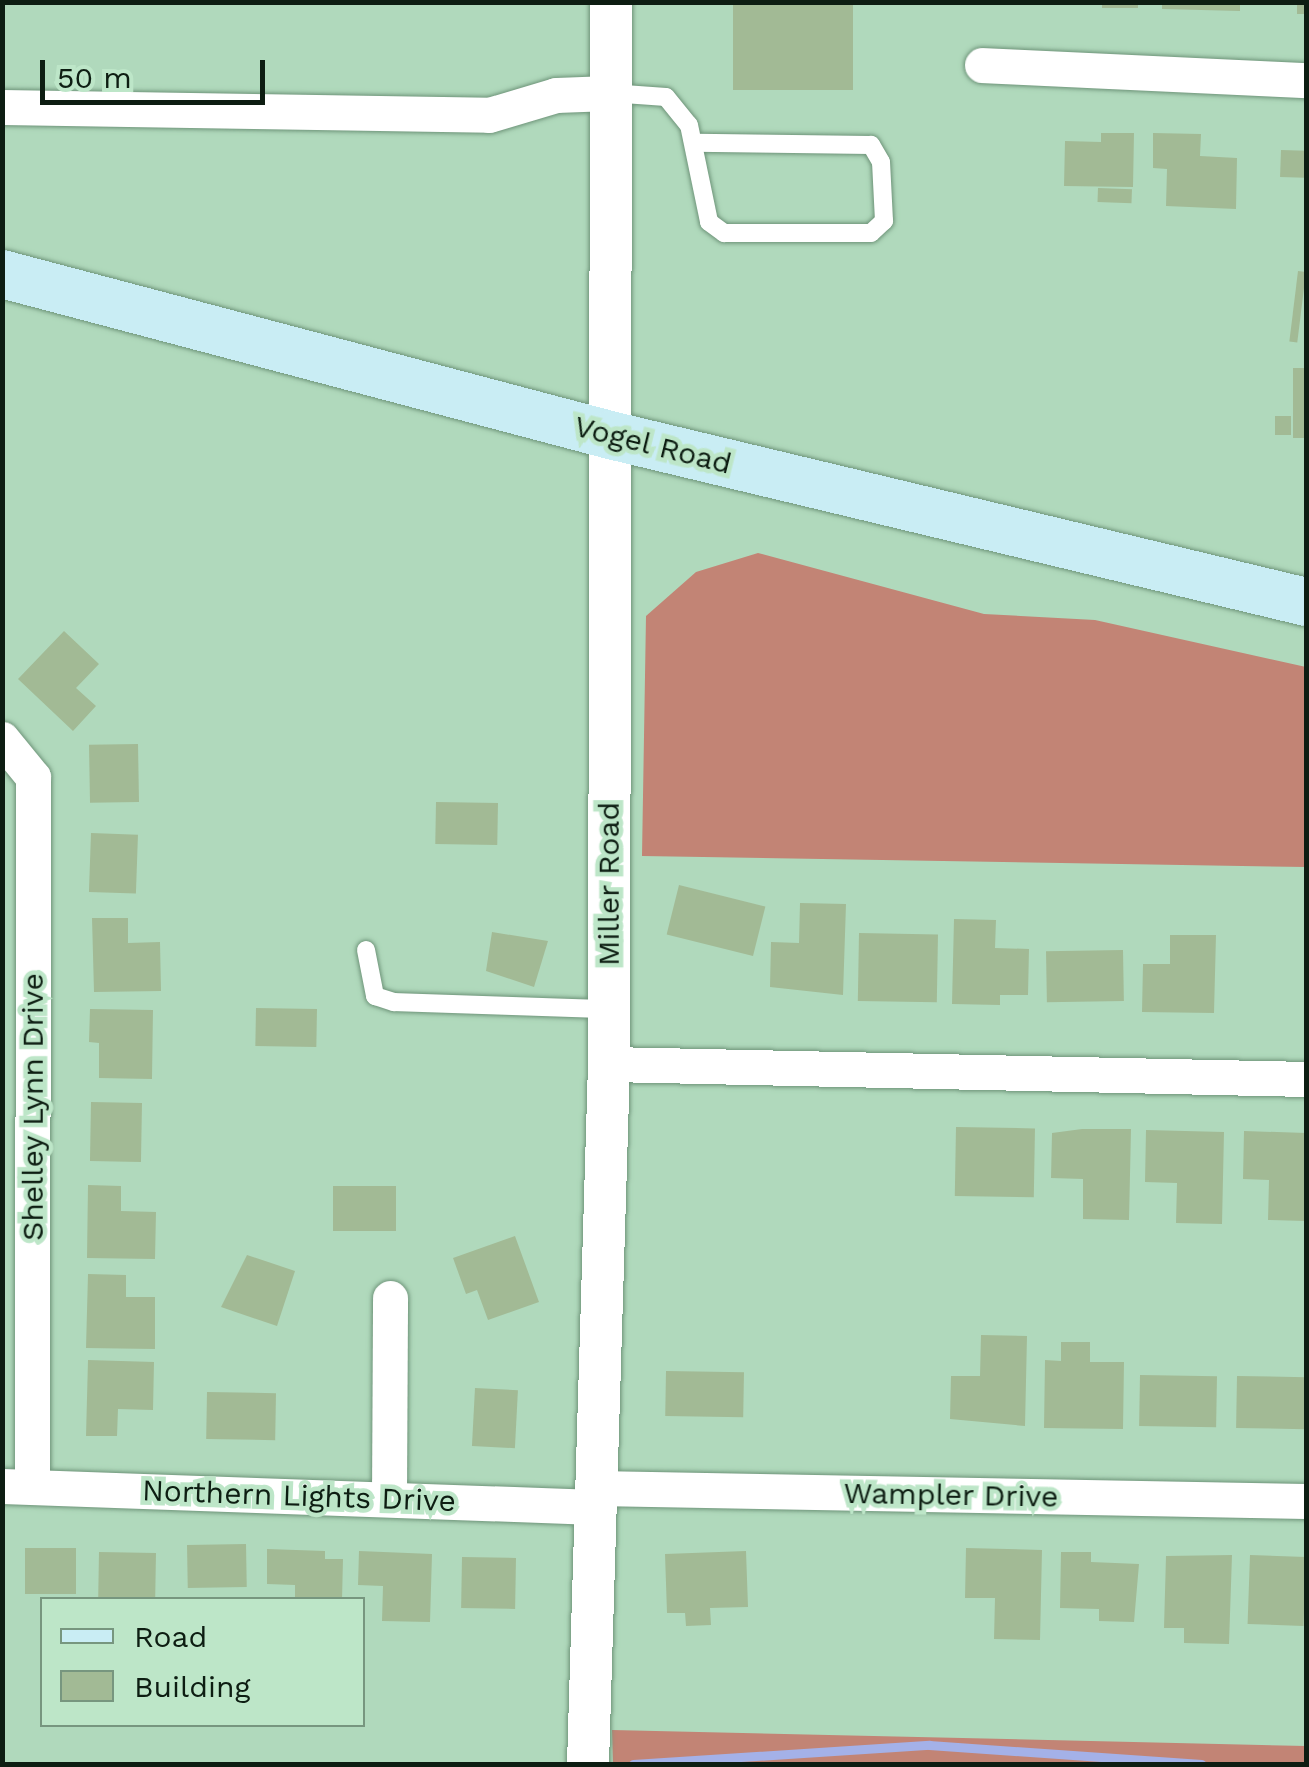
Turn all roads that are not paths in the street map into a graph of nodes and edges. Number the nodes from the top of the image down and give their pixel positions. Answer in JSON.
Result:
{"nodes":[{"id":1,"x":611,"y":2,"type":"edge"},
{"id":2,"x":982,"y":65,"type":"dead end"},
{"id":3,"x":1306,"y":80,"type":"edge"},
{"id":4,"x":609,"y":93,"type":"junction"},
{"id":5,"x":2,"y":106,"type":"edge"},
{"id":6,"x":695,"y":143,"type":"junction"},
{"id":7,"x":2,"y":274,"type":"edge"},
{"id":8,"x":610,"y":435,"type":"junction"},
{"id":9,"x":1306,"y":602,"type":"edge"},
{"id":10,"x":2,"y":739,"type":"edge"},
{"id":11,"x":366,"y":950,"type":"dead end"},
{"id":12,"x":609,"y":1008,"type":"junction"},
{"id":13,"x":609,"y":1064,"type":"junction"},
{"id":14,"x":18,"y":1074,"type":"edge"},
{"id":15,"x":1306,"y":1080,"type":"edge"},
{"id":16,"x":390,"y":1298,"type":"dead end"},
{"id":17,"x":17,"y":1486,"type":"edge"},
{"id":18,"x":389,"y":1498,"type":"junction"},
{"id":19,"x":596,"y":1498,"type":"junction"},
{"id":20,"x":1306,"y":1501,"type":"edge"},
{"id":21,"x":588,"y":1764,"type":"edge"}],
"edges":[{"from":1,"to":4,"type":"street","name":"Miller Road"},
{"from":2,"to":3,"type":"street"},
{"from":4,"to":5,"type":"street"},
{"from":4,"to":6,"type":"lane"},
{"from":4,"to":8,"type":"street","name":"Miller Road"},
{"from":6,"to":6,"type":"lane"},
{"from":7,"to":8,"type":"main road","name":"Vogel Road"},
{"from":8,"to":9,"type":"main road","name":"Vogel Road"},
{"from":8,"to":12,"type":"street","name":"Miller Road"},
{"from":10,"to":14,"type":"street","name":"Shelley Lynn Drive"},
{"from":11,"to":12,"type":"lane"},
{"from":12,"to":13,"type":"street","name":"Miller Road"},
{"from":13,"to":15,"type":"street"},
{"from":13,"to":19,"type":"street","name":"Miller Road"},
{"from":14,"to":17,"type":"street","name":"Shelley Lynn Drive"},
{"from":16,"to":18,"type":"street"},
{"from":17,"to":18,"type":"street","name":"Northern Lights Drive"},
{"from":18,"to":19,"type":"street","name":"Northern Lights Drive"},
{"from":19,"to":20,"type":"street","name":"Wampler Drive"},
{"from":19,"to":21,"type":"street","name":"Miller Road"}]}
